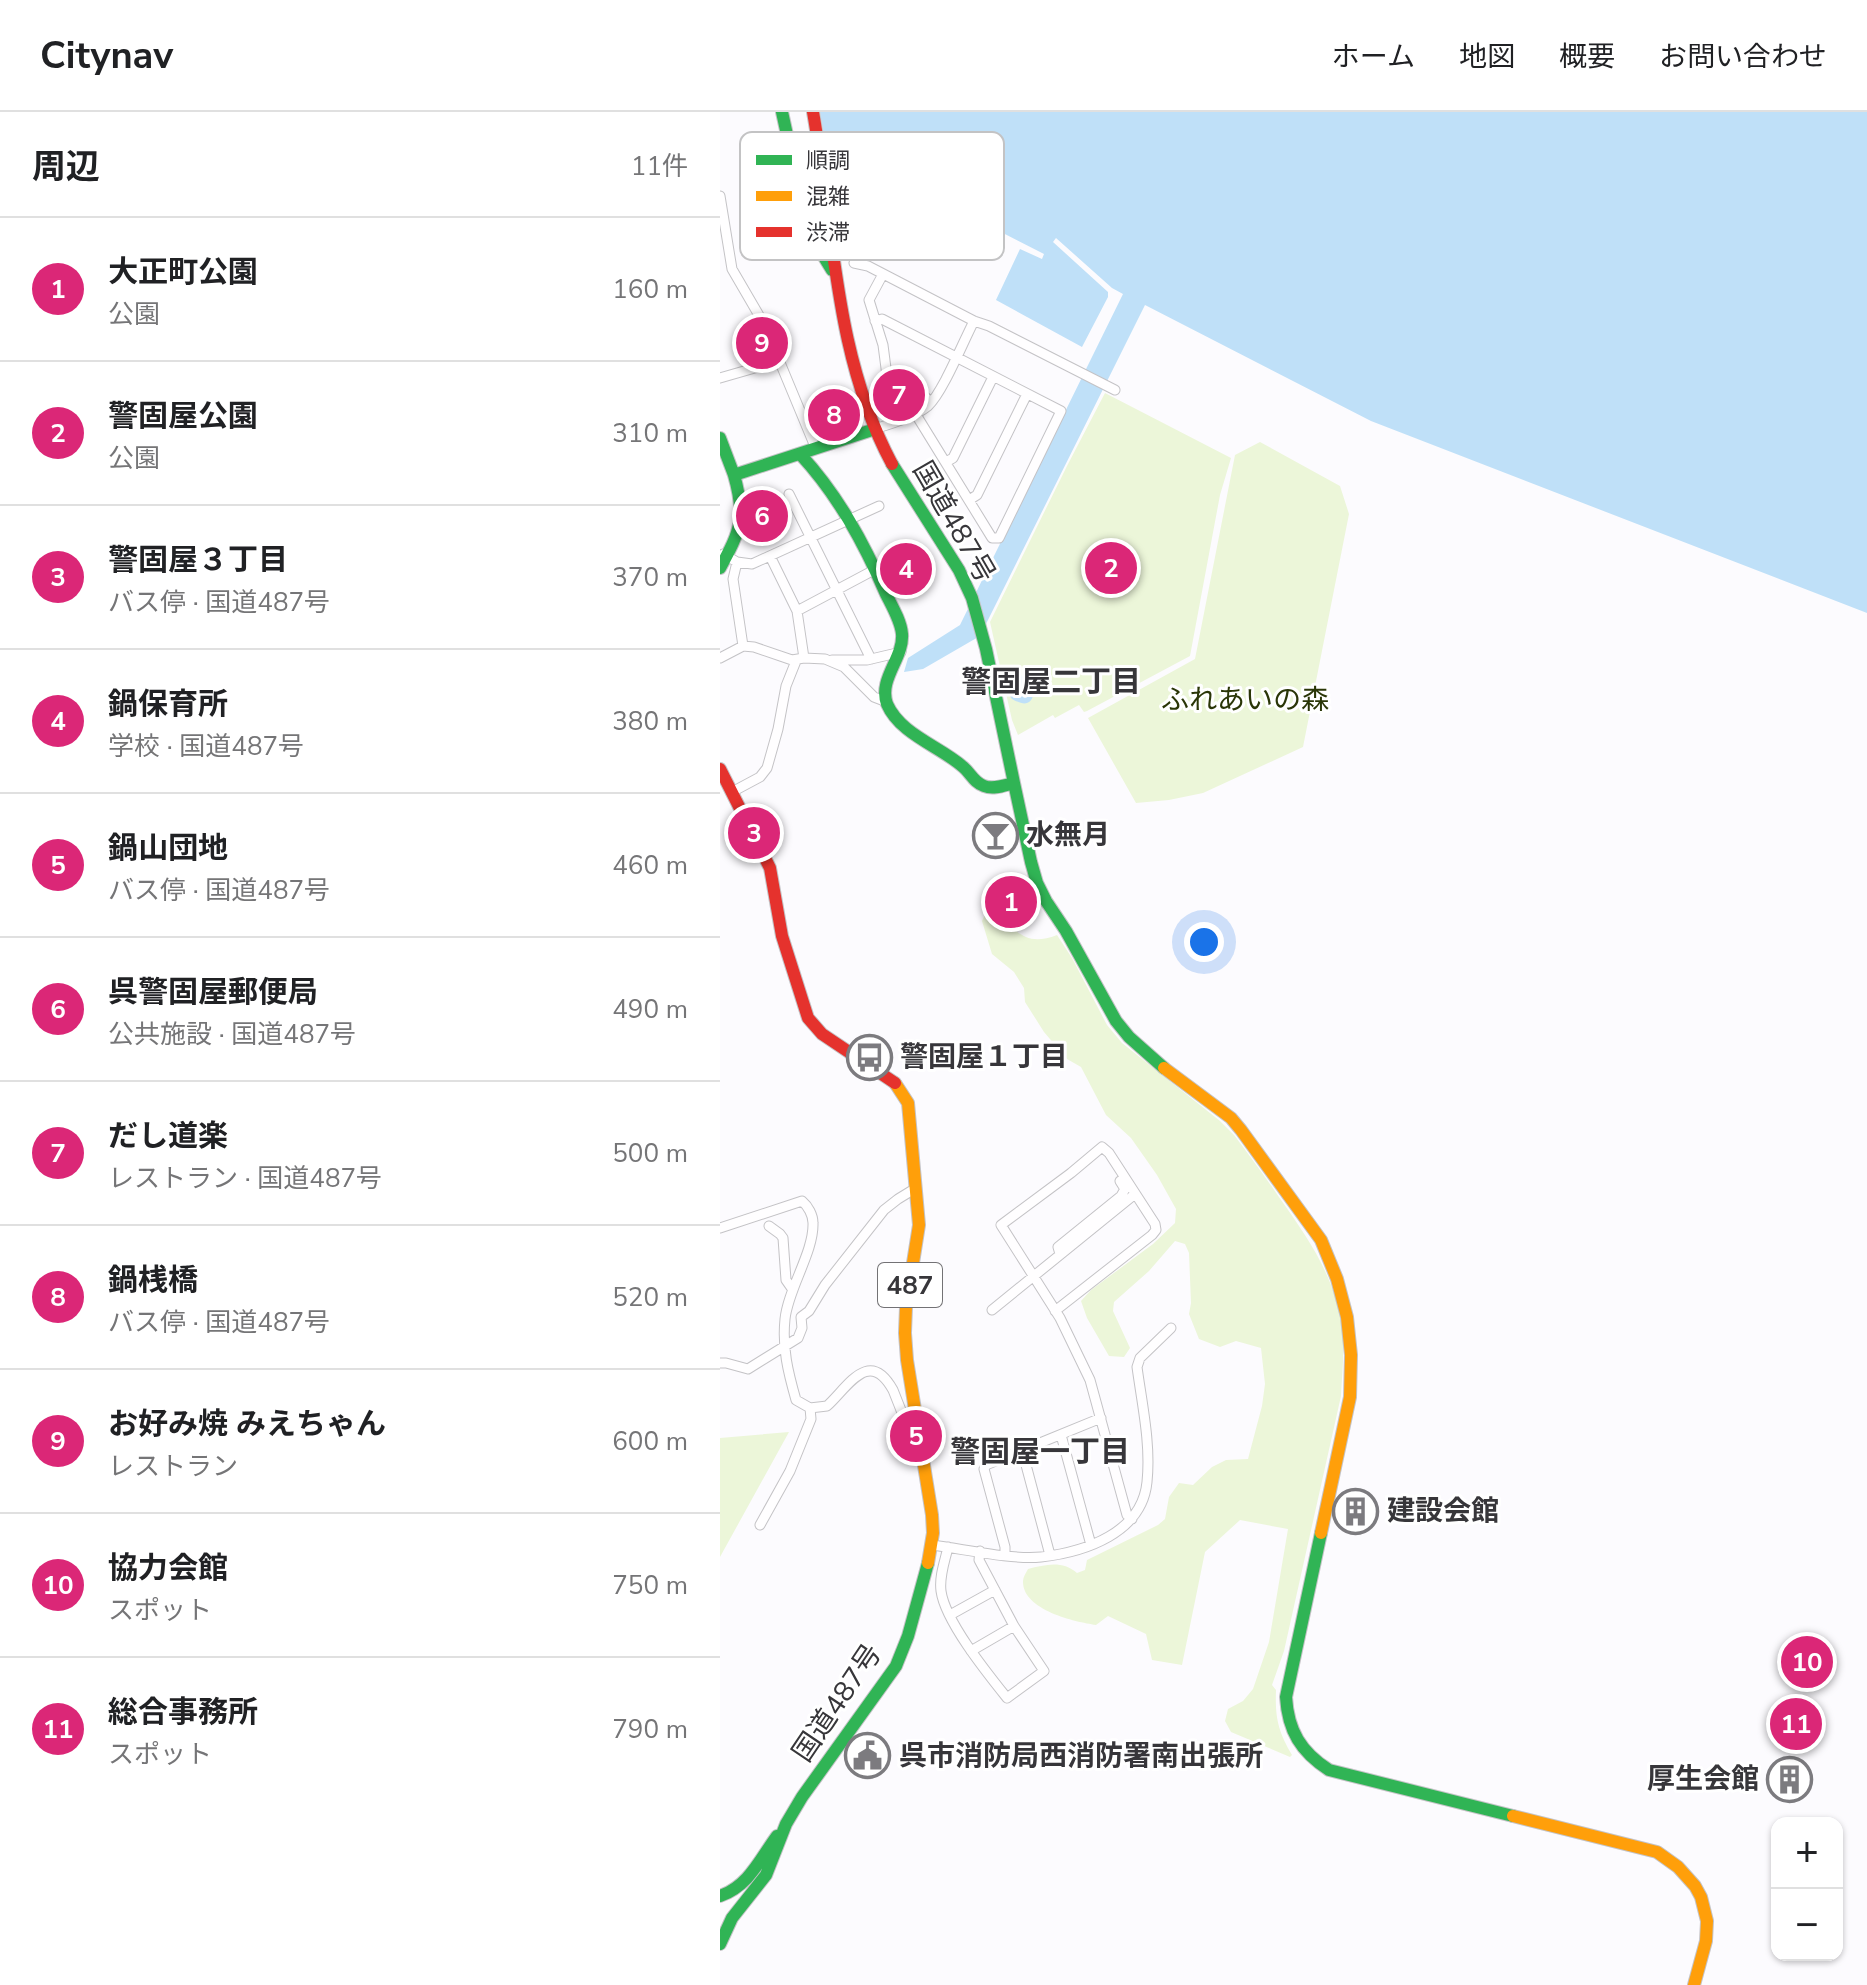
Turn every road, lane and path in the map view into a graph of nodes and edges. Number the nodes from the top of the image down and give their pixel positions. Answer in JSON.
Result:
{"nodes":[{"id":1,"x":782,"y":112,"type":"edge"},
{"id":2,"x":803,"y":112,"type":"edge"},
{"id":3,"x":813,"y":112,"type":"edge"},
{"id":4,"x":786,"y":132,"type":"edge"},
{"id":5,"x":807,"y":132,"type":"edge"},
{"id":6,"x":817,"y":132,"type":"edge"},
{"id":7,"x":720,"y":196,"type":"edge"},
{"id":8,"x":723,"y":228,"type":"edge"},
{"id":9,"x":826,"y":260,"type":"edge"},
{"id":10,"x":832,"y":260,"type":"edge"},
{"id":11,"x":834,"y":260,"type":"edge"},
{"id":12,"x":854,"y":263,"type":"dead end"},
{"id":13,"x":883,"y":274,"type":"junction"},
{"id":14,"x":835,"y":275,"type":"junction"},
{"id":15,"x":875,"y":321,"type":"junction"},
{"id":16,"x":974,"y":321,"type":"junction"},
{"id":17,"x":956,"y":358,"type":"junction"},
{"id":18,"x":779,"y":361,"type":"junction"},
{"id":19,"x":993,"y":377,"type":"junction"},
{"id":20,"x":720,"y":378,"type":"edge"},
{"id":21,"x":1111,"y":388,"type":"dead end"},
{"id":22,"x":1027,"y":394,"type":"junction"},
{"id":23,"x":931,"y":402,"type":"junction"},
{"id":24,"x":915,"y":413,"type":"junction"},
{"id":25,"x":875,"y":429,"type":"junction"},
{"id":26,"x":720,"y":438,"type":"edge"},
{"id":27,"x":816,"y":449,"type":"junction"},
{"id":28,"x":800,"y":454,"type":"junction"},
{"id":29,"x":946,"y":462,"type":"junction"},
{"id":30,"x":734,"y":475,"type":"junction"},
{"id":31,"x":789,"y":494,"type":"dead end"},
{"id":32,"x":969,"y":500,"type":"junction"},
{"id":33,"x":879,"y":506,"type":"dead end"},
{"id":34,"x":849,"y":519,"type":"junction"},
{"id":35,"x":810,"y":538,"type":"junction"},
{"id":36,"x":770,"y":556,"type":"junction"},
{"id":37,"x":726,"y":560,"type":"edge"},
{"id":38,"x":874,"y":570,"type":"junction"},
{"id":39,"x":836,"y":590,"type":"junction"},
{"id":40,"x":797,"y":611,"type":"junction"},
{"id":41,"x":743,"y":646,"type":"junction"},
{"id":42,"x":901,"y":652,"type":"junction"},
{"id":43,"x":720,"y":658,"type":"edge"},
{"id":44,"x":800,"y":659,"type":"junction"},
{"id":45,"x":825,"y":659,"type":"junction"},
{"id":46,"x":871,"y":659,"type":"junction"},
{"id":47,"x":887,"y":702,"type":"junction"},
{"id":48,"x":720,"y":769,"type":"edge"},
{"id":49,"x":1014,"y":783,"type":"junction"},
{"id":50,"x":727,"y":792,"type":"edge"},
{"id":51,"x":1109,"y":1153,"type":"junction"},
{"id":52,"x":916,"y":1188,"type":"junction"},
{"id":53,"x":1135,"y":1194,"type":"junction"},
{"id":54,"x":769,"y":1226,"type":"dead end"},
{"id":55,"x":720,"y":1228,"type":"edge"},
{"id":56,"x":1060,"y":1254,"type":"junction"},
{"id":57,"x":1033,"y":1275,"type":"junction"},
{"id":58,"x":793,"y":1290,"type":"junction"},
{"id":59,"x":992,"y":1310,"type":"dead end"},
{"id":60,"x":1055,"y":1311,"type":"junction"},
{"id":61,"x":1171,"y":1328,"type":"dead end"},
{"id":62,"x":784,"y":1346,"type":"junction"},
{"id":63,"x":720,"y":1363,"type":"edge"},
{"id":64,"x":810,"y":1408,"type":"junction"},
{"id":65,"x":1101,"y":1418,"type":"junction"},
{"id":66,"x":1061,"y":1435,"type":"junction"},
{"id":67,"x":1022,"y":1450,"type":"junction"},
{"id":68,"x":922,"y":1462,"type":"junction"},
{"id":69,"x":1132,"y":1519,"type":"junction"},
{"id":70,"x":760,"y":1525,"type":"dead end"},
{"id":71,"x":932,"y":1545,"type":"junction"},
{"id":72,"x":1091,"y":1545,"type":"junction"},
{"id":73,"x":948,"y":1547,"type":"junction"},
{"id":74,"x":980,"y":1551,"type":"junction"},
{"id":75,"x":1005,"y":1555,"type":"junction"},
{"id":76,"x":1050,"y":1555,"type":"junction"},
{"id":77,"x":995,"y":1590,"type":"junction"},
{"id":78,"x":950,"y":1615,"type":"junction"},
{"id":79,"x":1014,"y":1626,"type":"junction"},
{"id":80,"x":971,"y":1651,"type":"junction"},
{"id":81,"x":786,"y":1824,"type":"junction"},
{"id":82,"x":720,"y":1896,"type":"edge"},
{"id":83,"x":720,"y":1944,"type":"edge"},
{"id":84,"x":1694,"y":1985,"type":"edge"}],
"edges":[{"from":1,"to":4,"type":"main road","name":"国道487号"},
{"from":2,"to":5,"type":"main road"},
{"from":3,"to":6,"type":"main road","name":"国道487号"},
{"from":7,"to":8,"type":"street"},
{"from":8,"to":18,"type":"street"},
{"from":9,"to":14,"type":"main road","name":"国道487号"},
{"from":10,"to":14,"type":"main road"},
{"from":11,"to":14,"type":"main road","name":"国道487号"},
{"from":12,"to":13,"type":"street"},
{"from":13,"to":15,"type":"street"},
{"from":13,"to":16,"type":"street"},
{"from":14,"to":25,"type":"main road","name":"国道487号"},
{"from":15,"to":17,"type":"street"},
{"from":15,"to":23,"type":"street"},
{"from":16,"to":17,"type":"street"},
{"from":16,"to":21,"type":"street"},
{"from":17,"to":19,"type":"street"},
{"from":17,"to":23,"type":"street"},
{"from":18,"to":20,"type":"street"},
{"from":18,"to":27,"type":"street"},
{"from":19,"to":22,"type":"street"},
{"from":19,"to":29,"type":"street"},
{"from":22,"to":32,"type":"street"},
{"from":22,"to":32,"type":"street"},
{"from":23,"to":24,"type":"street"},
{"from":24,"to":25,"type":"street"},
{"from":24,"to":29,"type":"street"},
{"from":25,"to":27,"type":"main road"},
{"from":25,"to":49,"type":"main road","name":"国道487号"},
{"from":26,"to":30,"type":"main road"},
{"from":27,"to":28,"type":"main road"},
{"from":28,"to":30,"type":"main road"},
{"from":28,"to":34,"type":"main road"},
{"from":29,"to":32,"type":"street"},
{"from":30,"to":37,"type":"main road"},
{"from":31,"to":35,"type":"street"},
{"from":33,"to":34,"type":"street"},
{"from":34,"to":35,"type":"street"},
{"from":34,"to":38,"type":"main road"},
{"from":35,"to":36,"type":"street"},
{"from":35,"to":39,"type":"street"},
{"from":36,"to":37,"type":"street"},
{"from":36,"to":40,"type":"street"},
{"from":37,"to":41,"type":"street"},
{"from":38,"to":39,"type":"street"},
{"from":38,"to":42,"type":"main road"},
{"from":39,"to":40,"type":"street"},
{"from":39,"to":46,"type":"street"},
{"from":40,"to":44,"type":"street"},
{"from":41,"to":43,"type":"street"},
{"from":41,"to":44,"type":"street"},
{"from":42,"to":46,"type":"street"},
{"from":42,"to":47,"type":"main road"},
{"from":44,"to":45,"type":"street"},
{"from":44,"to":50,"type":"street"},
{"from":45,"to":46,"type":"street"},
{"from":45,"to":47,"type":"street"},
{"from":47,"to":49,"type":"main road"},
{"from":48,"to":50,"type":"main road","name":"国道487号","number":"487"},
{"from":49,"to":84,"type":"main road","name":"国道487号"},
{"from":50,"to":52,"type":"main road","name":"国道487号","number":"487"},
{"from":51,"to":53,"type":"street"},
{"from":51,"to":56,"type":"street"},
{"from":51,"to":57,"type":"street"},
{"from":52,"to":62,"type":"street"},
{"from":52,"to":68,"type":"main road","name":"国道487号","number":"487"},
{"from":53,"to":56,"type":"street"},
{"from":53,"to":60,"type":"street"},
{"from":54,"to":58,"type":"street"},
{"from":55,"to":58,"type":"street"},
{"from":56,"to":57,"type":"street"},
{"from":57,"to":59,"type":"street"},
{"from":57,"to":60,"type":"street"},
{"from":58,"to":62,"type":"street"},
{"from":60,"to":65,"type":"street"},
{"from":61,"to":69,"type":"street"},
{"from":62,"to":63,"type":"street"},
{"from":62,"to":64,"type":"street"},
{"from":64,"to":68,"type":"street"},
{"from":64,"to":70,"type":"street"},
{"from":65,"to":66,"type":"street"},
{"from":65,"to":69,"type":"street"},
{"from":66,"to":67,"type":"street"},
{"from":66,"to":72,"type":"street"},
{"from":67,"to":75,"type":"street"},
{"from":67,"to":76,"type":"street"},
{"from":68,"to":71,"type":"main road","name":"国道487号","number":"487"},
{"from":69,"to":72,"type":"street"},
{"from":71,"to":73,"type":"street"},
{"from":71,"to":81,"type":"main road","name":"国道487号","number":"487"},
{"from":72,"to":76,"type":"street"},
{"from":73,"to":74,"type":"street"},
{"from":73,"to":78,"type":"street"},
{"from":74,"to":75,"type":"street"},
{"from":74,"to":77,"type":"street"},
{"from":75,"to":76,"type":"street"},
{"from":77,"to":78,"type":"street"},
{"from":77,"to":79,"type":"street"},
{"from":78,"to":80,"type":"street"},
{"from":79,"to":80,"type":"street"},
{"from":79,"to":80,"type":"street"},
{"from":81,"to":82,"type":"main road"},
{"from":81,"to":83,"type":"main road","name":"国道487号","number":"487"}]}
